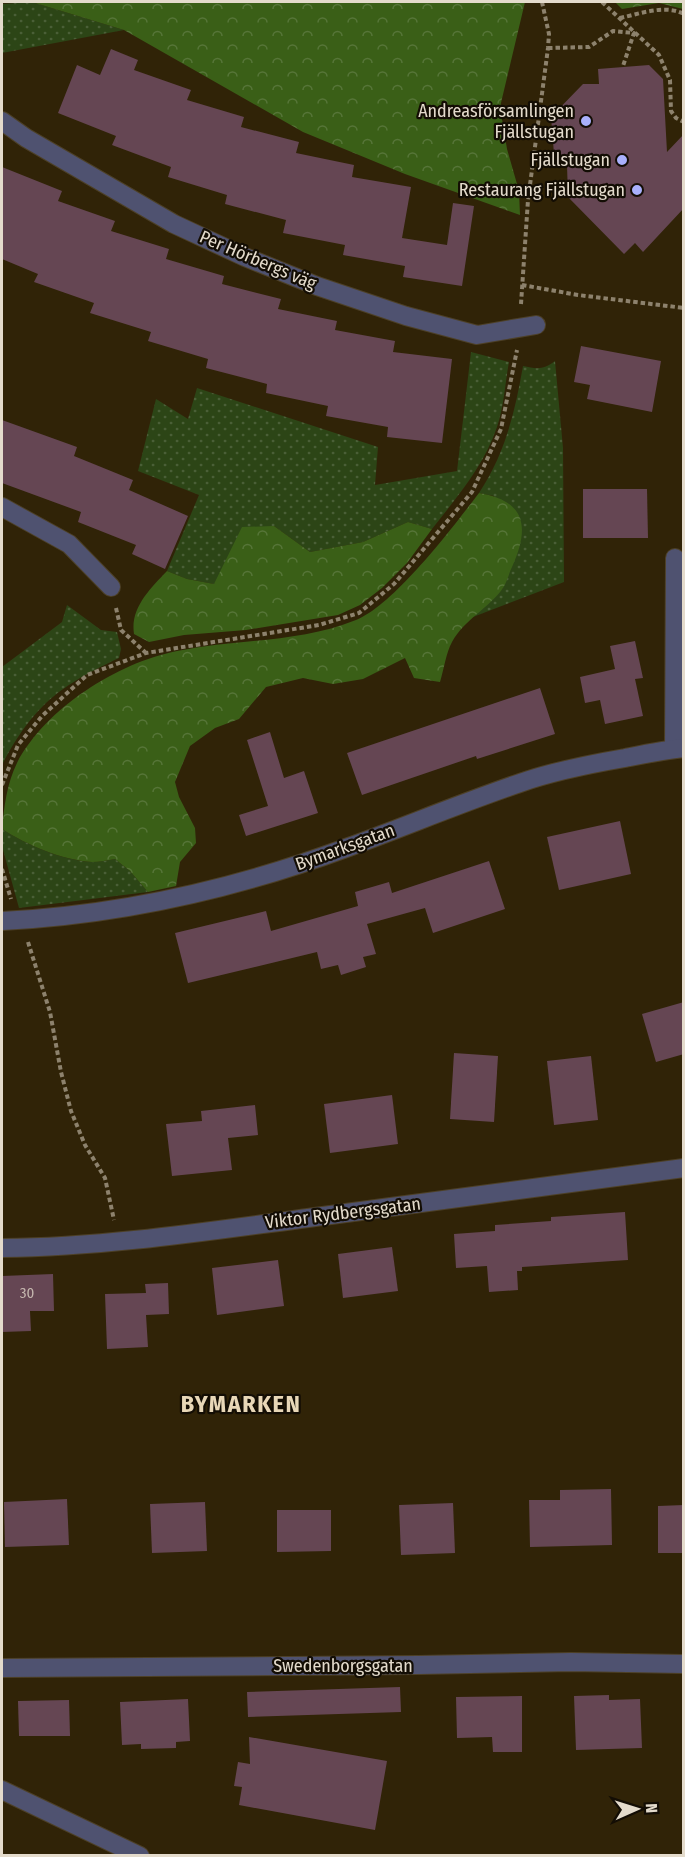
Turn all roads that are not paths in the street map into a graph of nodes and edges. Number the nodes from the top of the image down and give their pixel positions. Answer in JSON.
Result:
{"nodes":[{"id":1,"x":2,"y":121,"type":"edge"},
{"id":2,"x":528,"y":326,"type":"road end"},
{"id":3,"x":2,"y":507,"type":"edge"},
{"id":4,"x":675,"y":558,"type":"dead end"},
{"id":5,"x":111,"y":587,"type":"road end"},
{"id":6,"x":679,"y":749,"type":"edge"},
{"id":7,"x":11,"y":921,"type":"edge"},
{"id":8,"x":684,"y":1168,"type":"edge"},
{"id":9,"x":2,"y":1248,"type":"edge"},
{"id":10,"x":684,"y":1664,"type":"edge"},
{"id":11,"x":2,"y":1668,"type":"edge"},
{"id":12,"x":2,"y":1790,"type":"edge"},
{"id":13,"x":140,"y":1856,"type":"edge"}],
"edges":[{"from":1,"to":2,"type":"street","name":"Per Hörbergs väg"},
{"from":3,"to":5,"type":"street"},
{"from":4,"to":6,"type":"street"},
{"from":6,"to":7,"type":"street","name":"Bymarksgatan"},
{"from":8,"to":9,"type":"street","name":"Viktor Rydbergsgatan"},
{"from":10,"to":11,"type":"street","name":"Swedenborgsgatan"},
{"from":12,"to":13,"type":"street"}]}
